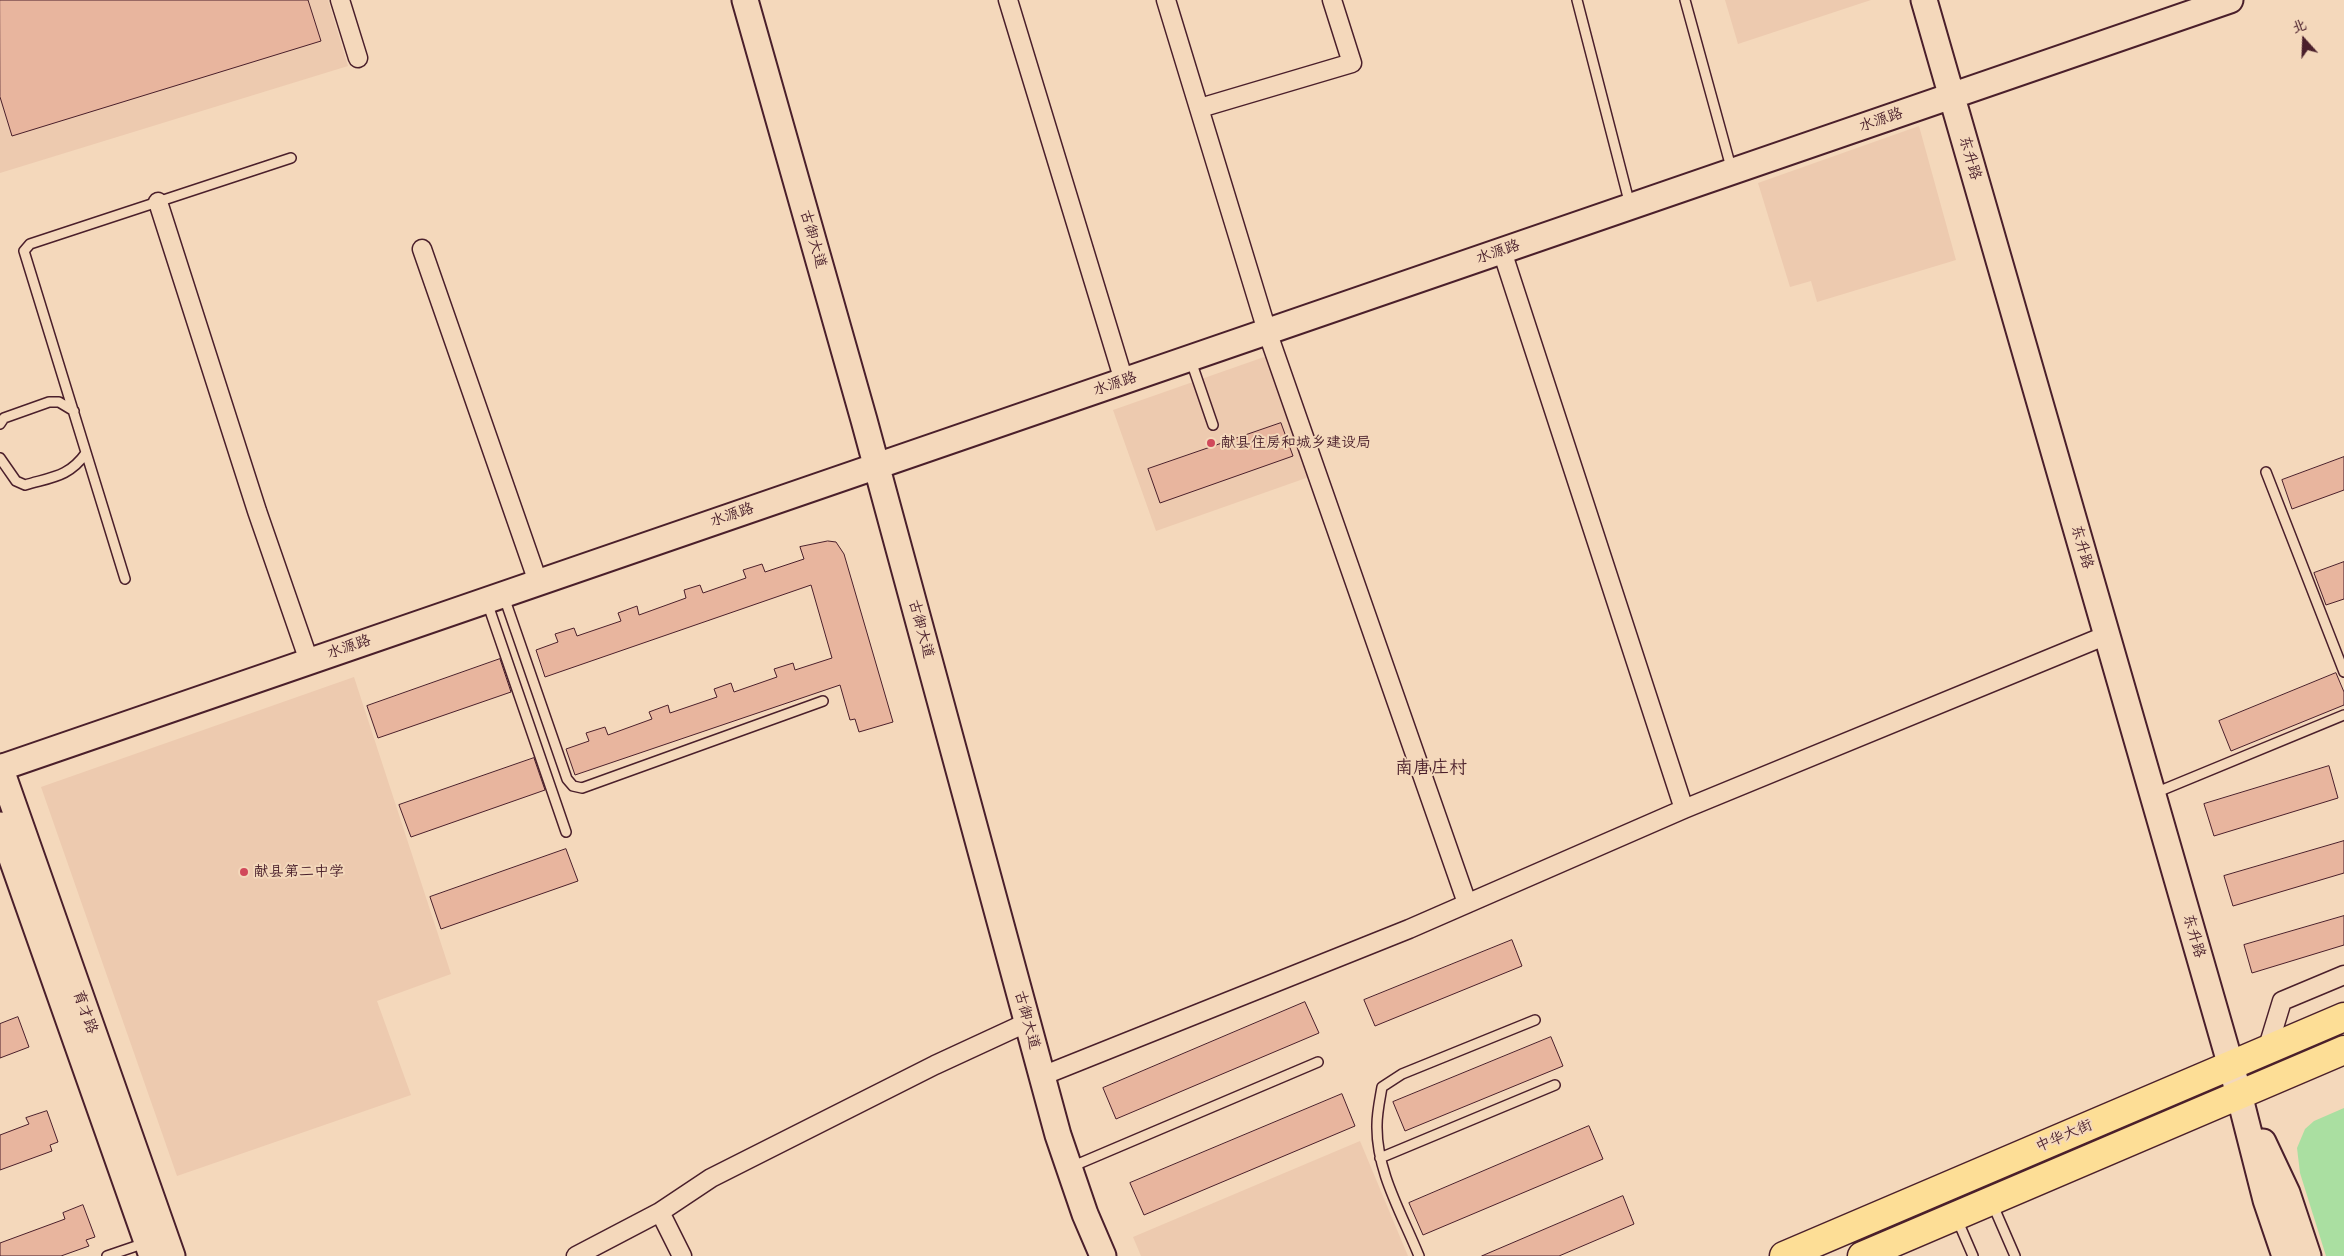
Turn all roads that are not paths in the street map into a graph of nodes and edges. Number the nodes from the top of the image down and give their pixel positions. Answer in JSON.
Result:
{"nodes":[{"id":1,"x":340,"y":0,"type":"edge"},
{"id":2,"x":745,"y":0,"type":"edge"},
{"id":3,"x":1008,"y":0,"type":"edge"},
{"id":4,"x":1166,"y":0,"type":"edge"},
{"id":5,"x":1332,"y":0,"type":"edge"},
{"id":6,"x":1577,"y":0,"type":"edge"},
{"id":7,"x":1685,"y":0,"type":"edge"},
{"id":8,"x":1924,"y":0,"type":"edge"},
{"id":9,"x":2230,"y":0,"type":"edge"},
{"id":10,"x":358,"y":58,"type":"dead end"},
{"id":11,"x":1952,"y":96,"type":"junction"},
{"id":12,"x":1200,"y":108,"type":"junction"},
{"id":13,"x":291,"y":158,"type":"dead end"},
{"id":14,"x":1733,"y":171,"type":"junction"},
{"id":15,"x":158,"y":202,"type":"junction"},
{"id":16,"x":1630,"y":206,"type":"junction"},
{"id":17,"x":422,"y":249,"type":"dead end"},
{"id":18,"x":1502,"y":251,"type":"junction"},
{"id":19,"x":1267,"y":331,"type":"junction"},
{"id":20,"x":1190,"y":358,"type":"junction"},
{"id":21,"x":1124,"y":381,"type":"junction"},
{"id":22,"x":74,"y":411,"type":"junction"},
{"id":23,"x":0,"y":424,"type":"edge"},
{"id":24,"x":1213,"y":425,"type":"dead end"},
{"id":25,"x":86,"y":453,"type":"junction"},
{"id":26,"x":0,"y":458,"type":"edge"},
{"id":27,"x":877,"y":466,"type":"junction"},
{"id":28,"x":2266,"y":472,"type":"dead end"},
{"id":29,"x":125,"y":580,"type":"dead end"},
{"id":30,"x":538,"y":582,"type":"junction"},
{"id":31,"x":495,"y":597,"type":"junction"},
{"id":32,"x":2107,"y":635,"type":"junction"},
{"id":33,"x":309,"y":661,"type":"junction"},
{"id":34,"x":2344,"y":672,"type":"edge"},
{"id":35,"x":823,"y":701,"type":"dead end"},
{"id":36,"x":2344,"y":715,"type":"edge"},
{"id":37,"x":0,"y":768,"type":"edge"},
{"id":38,"x":2153,"y":794,"type":"junction"},
{"id":39,"x":1684,"y":809,"type":"junction"},
{"id":40,"x":0,"y":826,"type":"edge"},
{"id":41,"x":566,"y":832,"type":"dead end"},
{"id":42,"x":1467,"y":904,"type":"junction"},
{"id":43,"x":2344,"y":975,"type":"edge"},
{"id":44,"x":2344,"y":1017,"type":"edge"},
{"id":45,"x":1535,"y":1020,"type":"dead end"},
{"id":46,"x":1028,"y":1022,"type":"junction"},
{"id":47,"x":2267,"y":1050,"type":"junction"},
{"id":48,"x":2344,"y":1050,"type":"edge"},
{"id":49,"x":1318,"y":1062,"type":"dead end"},
{"id":50,"x":2231,"y":1065,"type":"junction"},
{"id":51,"x":1042,"y":1076,"type":"junction"},
{"id":52,"x":1555,"y":1085,"type":"dead end"},
{"id":53,"x":2240,"y":1094,"type":"junction"},
{"id":54,"x":1380,"y":1158,"type":"junction"},
{"id":55,"x":1069,"y":1168,"type":"junction"},
{"id":56,"x":1991,"y":1201,"type":"junction"},
{"id":57,"x":660,"y":1212,"type":"junction"},
{"id":58,"x":1956,"y":1216,"type":"junction"},
{"id":59,"x":149,"y":1249,"type":"edge"},
{"id":60,"x":107,"y":1256,"type":"edge"},
{"id":61,"x":172,"y":1256,"type":"edge"},
{"id":62,"x":576,"y":1256,"type":"edge"},
{"id":63,"x":682,"y":1256,"type":"edge"},
{"id":64,"x":1102,"y":1256,"type":"edge"},
{"id":65,"x":1419,"y":1256,"type":"edge"},
{"id":66,"x":1784,"y":1256,"type":"edge"},
{"id":67,"x":1862,"y":1256,"type":"edge"},
{"id":68,"x":1973,"y":1256,"type":"edge"},
{"id":69,"x":2015,"y":1256,"type":"edge"},
{"id":70,"x":2285,"y":1256,"type":"edge"},
{"id":71,"x":2308,"y":1256,"type":"edge"}],
"edges":[{"from":1,"to":10,"type":"street"},
{"from":2,"to":27,"type":"street","name":"古御大道"},
{"from":3,"to":21,"type":"street"},
{"from":4,"to":12,"type":"street"},
{"from":5,"to":12,"type":"street"},
{"from":6,"to":16,"type":"lane"},
{"from":7,"to":14,"type":"lane"},
{"from":8,"to":11,"type":"street","name":"东升路"},
{"from":9,"to":11,"type":"street","name":"水源路"},
{"from":11,"to":14,"type":"street","name":"水源路"},
{"from":11,"to":32,"type":"street","name":"东升路"},
{"from":12,"to":19,"type":"street"},
{"from":13,"to":15,"type":"lane"},
{"from":14,"to":16,"type":"street","name":"水源路"},
{"from":15,"to":22,"type":"lane"},
{"from":15,"to":33,"type":"street"},
{"from":16,"to":18,"type":"street","name":"水源路"},
{"from":17,"to":30,"type":"street"},
{"from":18,"to":19,"type":"street","name":"水源路"},
{"from":18,"to":39,"type":"street"},
{"from":19,"to":20,"type":"street","name":"水源路"},
{"from":19,"to":42,"type":"street"},
{"from":20,"to":21,"type":"street","name":"水源路"},
{"from":20,"to":24,"type":"lane"},
{"from":21,"to":27,"type":"street","name":"水源路"},
{"from":22,"to":23,"type":"lane"},
{"from":22,"to":25,"type":"lane"},
{"from":25,"to":26,"type":"lane"},
{"from":25,"to":29,"type":"lane"},
{"from":27,"to":30,"type":"street","name":"水源路"},
{"from":27,"to":46,"type":"street","name":"古御大道"},
{"from":28,"to":34,"type":"lane"},
{"from":30,"to":31,"type":"street","name":"水源路"},
{"from":31,"to":33,"type":"street","name":"水源路"},
{"from":31,"to":35,"type":"lane"},
{"from":31,"to":41,"type":"lane"},
{"from":32,"to":38,"type":"street","name":"东升路"},
{"from":32,"to":39,"type":"street"},
{"from":33,"to":37,"type":"street","name":"水源路"},
{"from":36,"to":38,"type":"lane"},
{"from":37,"to":61,"type":"street","name":"育才路"},
{"from":38,"to":50,"type":"street","name":"东升路"},
{"from":39,"to":42,"type":"street"},
{"from":40,"to":59,"type":"street","name":"育才路"},
{"from":42,"to":51,"type":"street"},
{"from":43,"to":47,"type":"street"},
{"from":44,"to":47,"type":"main road","name":"中华大街"},
{"from":45,"to":54,"type":"lane"},
{"from":46,"to":51,"type":"street","name":"古御大道"},
{"from":46,"to":57,"type":"street"},
{"from":47,"to":50,"type":"main road","name":"中华大街"},
{"from":48,"to":53,"type":"main road","name":"中华大街"},
{"from":49,"to":55,"type":"lane"},
{"from":50,"to":53,"type":"street","name":"东升路"},
{"from":50,"to":66,"type":"main road","name":"中华大街"},
{"from":51,"to":55,"type":"street","name":"古御大道"},
{"from":52,"to":54,"type":"lane"},
{"from":53,"to":56,"type":"main road","name":"中华大街"},
{"from":53,"to":70,"type":"street","name":"东升路"},
{"from":53,"to":71,"type":"street","name":"东升路"},
{"from":54,"to":65,"type":"lane"},
{"from":55,"to":64,"type":"street","name":"古御大道"},
{"from":56,"to":58,"type":"main road","name":"中华大街"},
{"from":56,"to":69,"type":"lane"},
{"from":57,"to":62,"type":"street"},
{"from":57,"to":63,"type":"street"},
{"from":58,"to":67,"type":"main road","name":"中华大街"},
{"from":58,"to":68,"type":"lane"},
{"from":59,"to":60,"type":"lane"}]}
